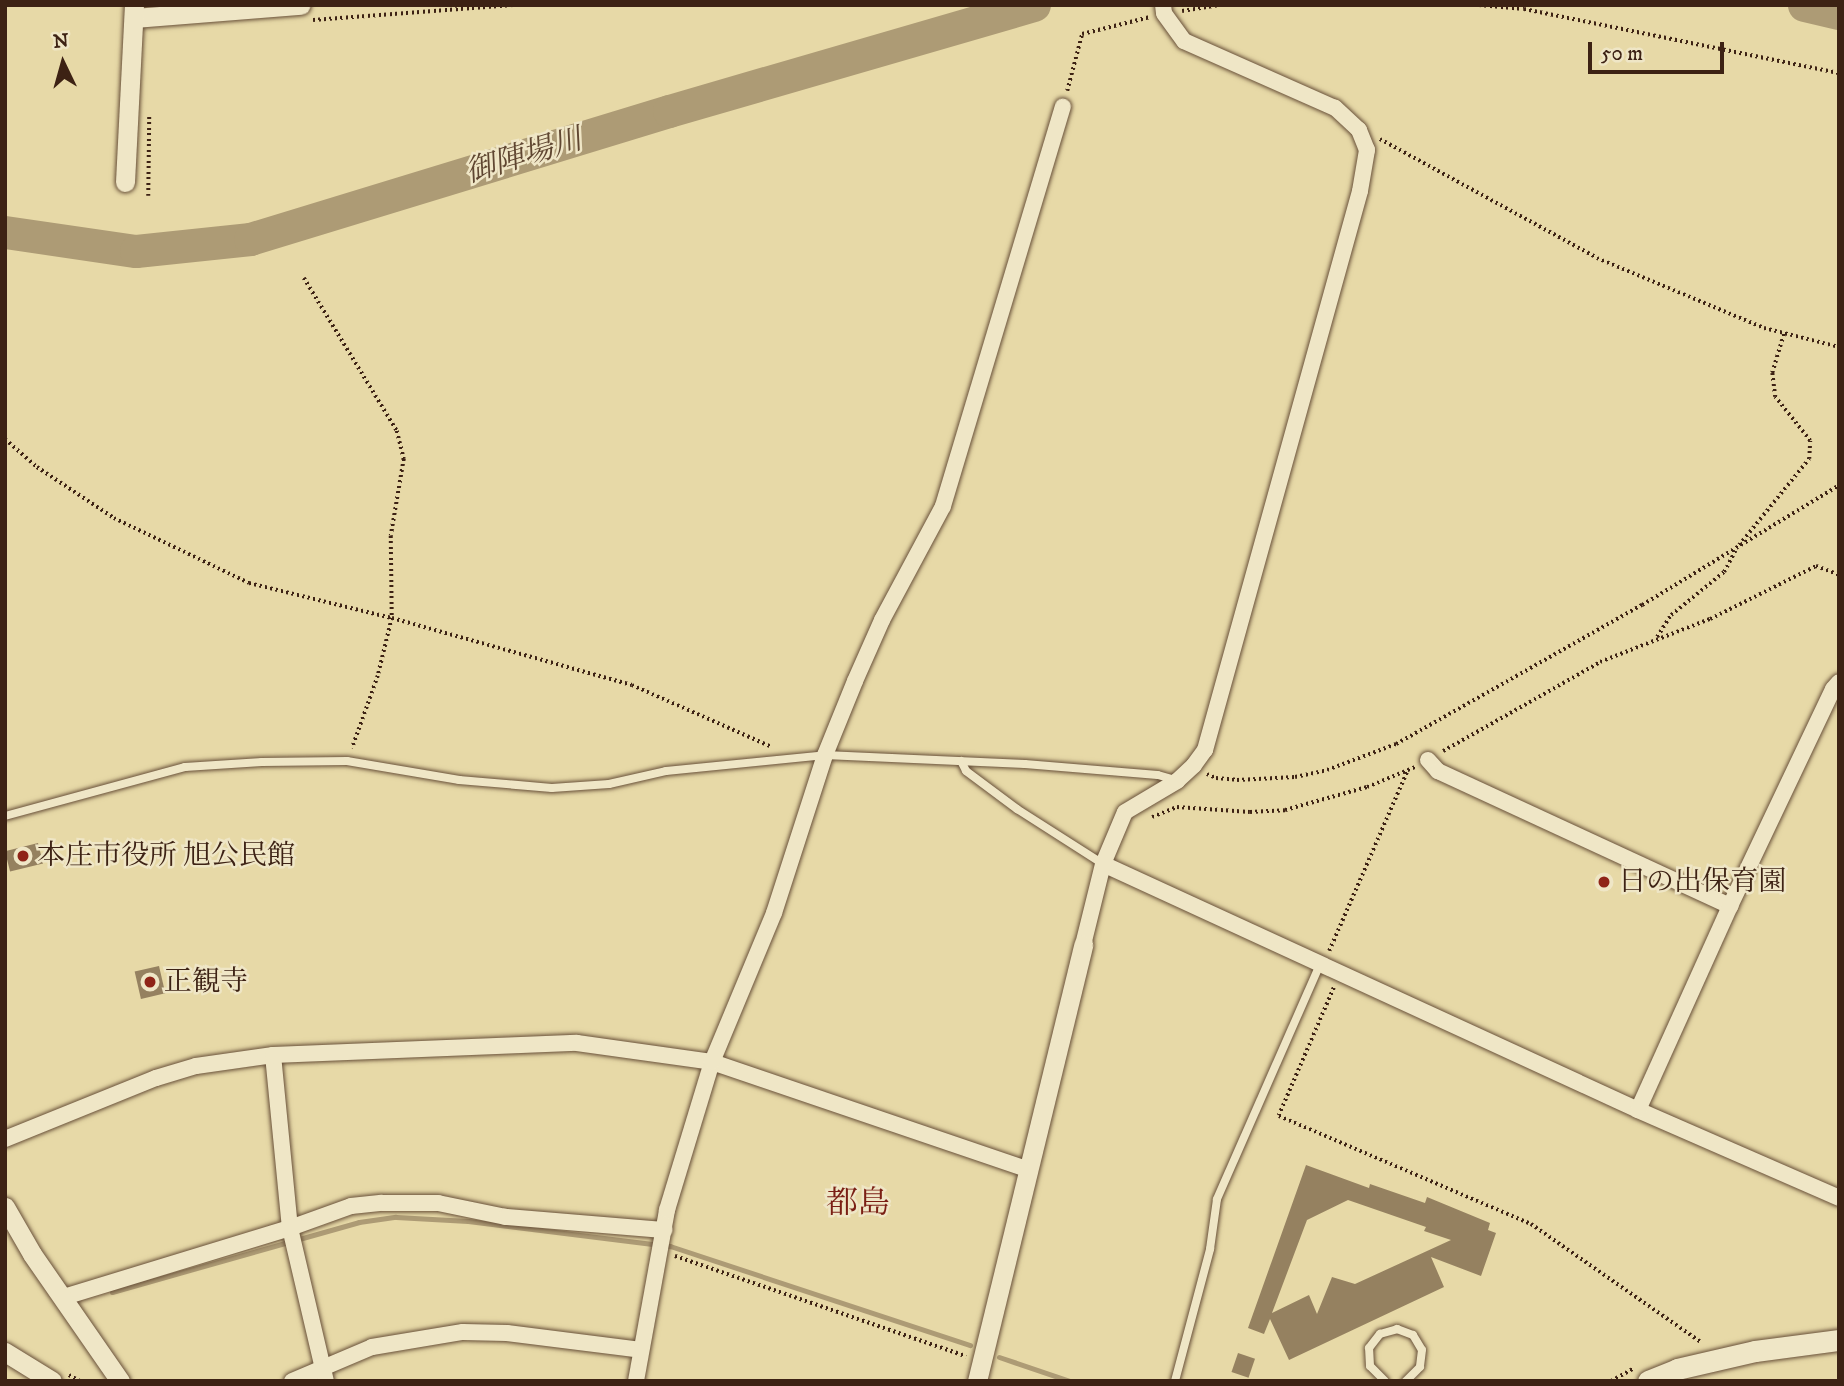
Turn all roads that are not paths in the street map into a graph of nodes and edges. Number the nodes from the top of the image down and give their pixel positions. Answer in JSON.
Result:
{"nodes":[{"id":1,"x":1163,"y":9,"type":"edge"},
{"id":2,"x":134,"y":12,"type":"edge"},
{"id":3,"x":300,"y":13,"type":"edge"},
{"id":4,"x":1063,"y":107,"type":"road end"},
{"id":5,"x":125,"y":182,"type":"dead end"},
{"id":6,"x":1839,"y":682,"type":"edge"},
{"id":7,"x":825,"y":755,"type":"junction"},
{"id":8,"x":961,"y":761,"type":"junction"},
{"id":9,"x":1428,"y":761,"type":"road end"},
{"id":10,"x":1177,"y":781,"type":"junction"},
{"id":11,"x":5,"y":816,"type":"edge"},
{"id":12,"x":1103,"y":864,"type":"junction"},
{"id":13,"x":1730,"y":906,"type":"junction"},
{"id":14,"x":1083,"y":944,"type":"joint"},
{"id":15,"x":1320,"y":964,"type":"junction"},
{"id":16,"x":273,"y":1055,"type":"junction"},
{"id":17,"x":712,"y":1062,"type":"junction"},
{"id":18,"x":1638,"y":1110,"type":"junction"},
{"id":19,"x":5,"y":1139,"type":"edge"},
{"id":20,"x":1029,"y":1170,"type":"junction"},
{"id":21,"x":1839,"y":1198,"type":"edge"},
{"id":22,"x":5,"y":1207,"type":"edge"},
{"id":23,"x":290,"y":1228,"type":"junction"},
{"id":24,"x":664,"y":1230,"type":"junction"},
{"id":25,"x":64,"y":1297,"type":"junction"},
{"id":26,"x":1839,"y":1340,"type":"edge"},
{"id":27,"x":641,"y":1350,"type":"junction"},
{"id":28,"x":5,"y":1352,"type":"edge"},
{"id":29,"x":979,"y":1371,"type":"edge"},
{"id":30,"x":325,"y":1374,"type":"edge"},
{"id":31,"x":52,"y":1381,"type":"edge"},
{"id":32,"x":120,"y":1381,"type":"edge"},
{"id":33,"x":292,"y":1381,"type":"edge"},
{"id":34,"x":636,"y":1381,"type":"edge"},
{"id":35,"x":1175,"y":1381,"type":"edge"},
{"id":36,"x":1385,"y":1381,"type":"edge"},
{"id":37,"x":1408,"y":1381,"type":"edge"},
{"id":38,"x":1648,"y":1381,"type":"edge"}],
"edges":[{"from":1,"to":10,"type":"street"},
{"from":2,"to":3,"type":"street"},
{"from":2,"to":5,"type":"street"},
{"from":4,"to":7,"type":"street"},
{"from":6,"to":13,"type":"street"},
{"from":7,"to":8,"type":"lane"},
{"from":7,"to":11,"type":"lane"},
{"from":7,"to":17,"type":"street"},
{"from":8,"to":10,"type":"lane"},
{"from":8,"to":12,"type":"lane"},
{"from":9,"to":13,"type":"street"},
{"from":10,"to":12,"type":"street"},
{"from":12,"to":14,"type":"street"},
{"from":12,"to":15,"type":"street"},
{"from":13,"to":18,"type":"street"},
{"from":14,"to":20,"type":"street"},
{"from":15,"to":18,"type":"street"},
{"from":15,"to":35,"type":"lane"},
{"from":16,"to":17,"type":"street"},
{"from":16,"to":19,"type":"street"},
{"from":16,"to":23,"type":"street"},
{"from":17,"to":20,"type":"street"},
{"from":17,"to":24,"type":"street"},
{"from":18,"to":21,"type":"street"},
{"from":20,"to":29,"type":"street"},
{"from":22,"to":25,"type":"street"},
{"from":23,"to":24,"type":"street"},
{"from":23,"to":25,"type":"street"},
{"from":23,"to":30,"type":"street"},
{"from":24,"to":27,"type":"street"},
{"from":25,"to":32,"type":"street"},
{"from":26,"to":38,"type":"main road"},
{"from":27,"to":30,"type":"street"},
{"from":27,"to":34,"type":"street"},
{"from":28,"to":31,"type":"street"},
{"from":30,"to":33,"type":"street"},
{"from":36,"to":37,"type":"lane"}]}
